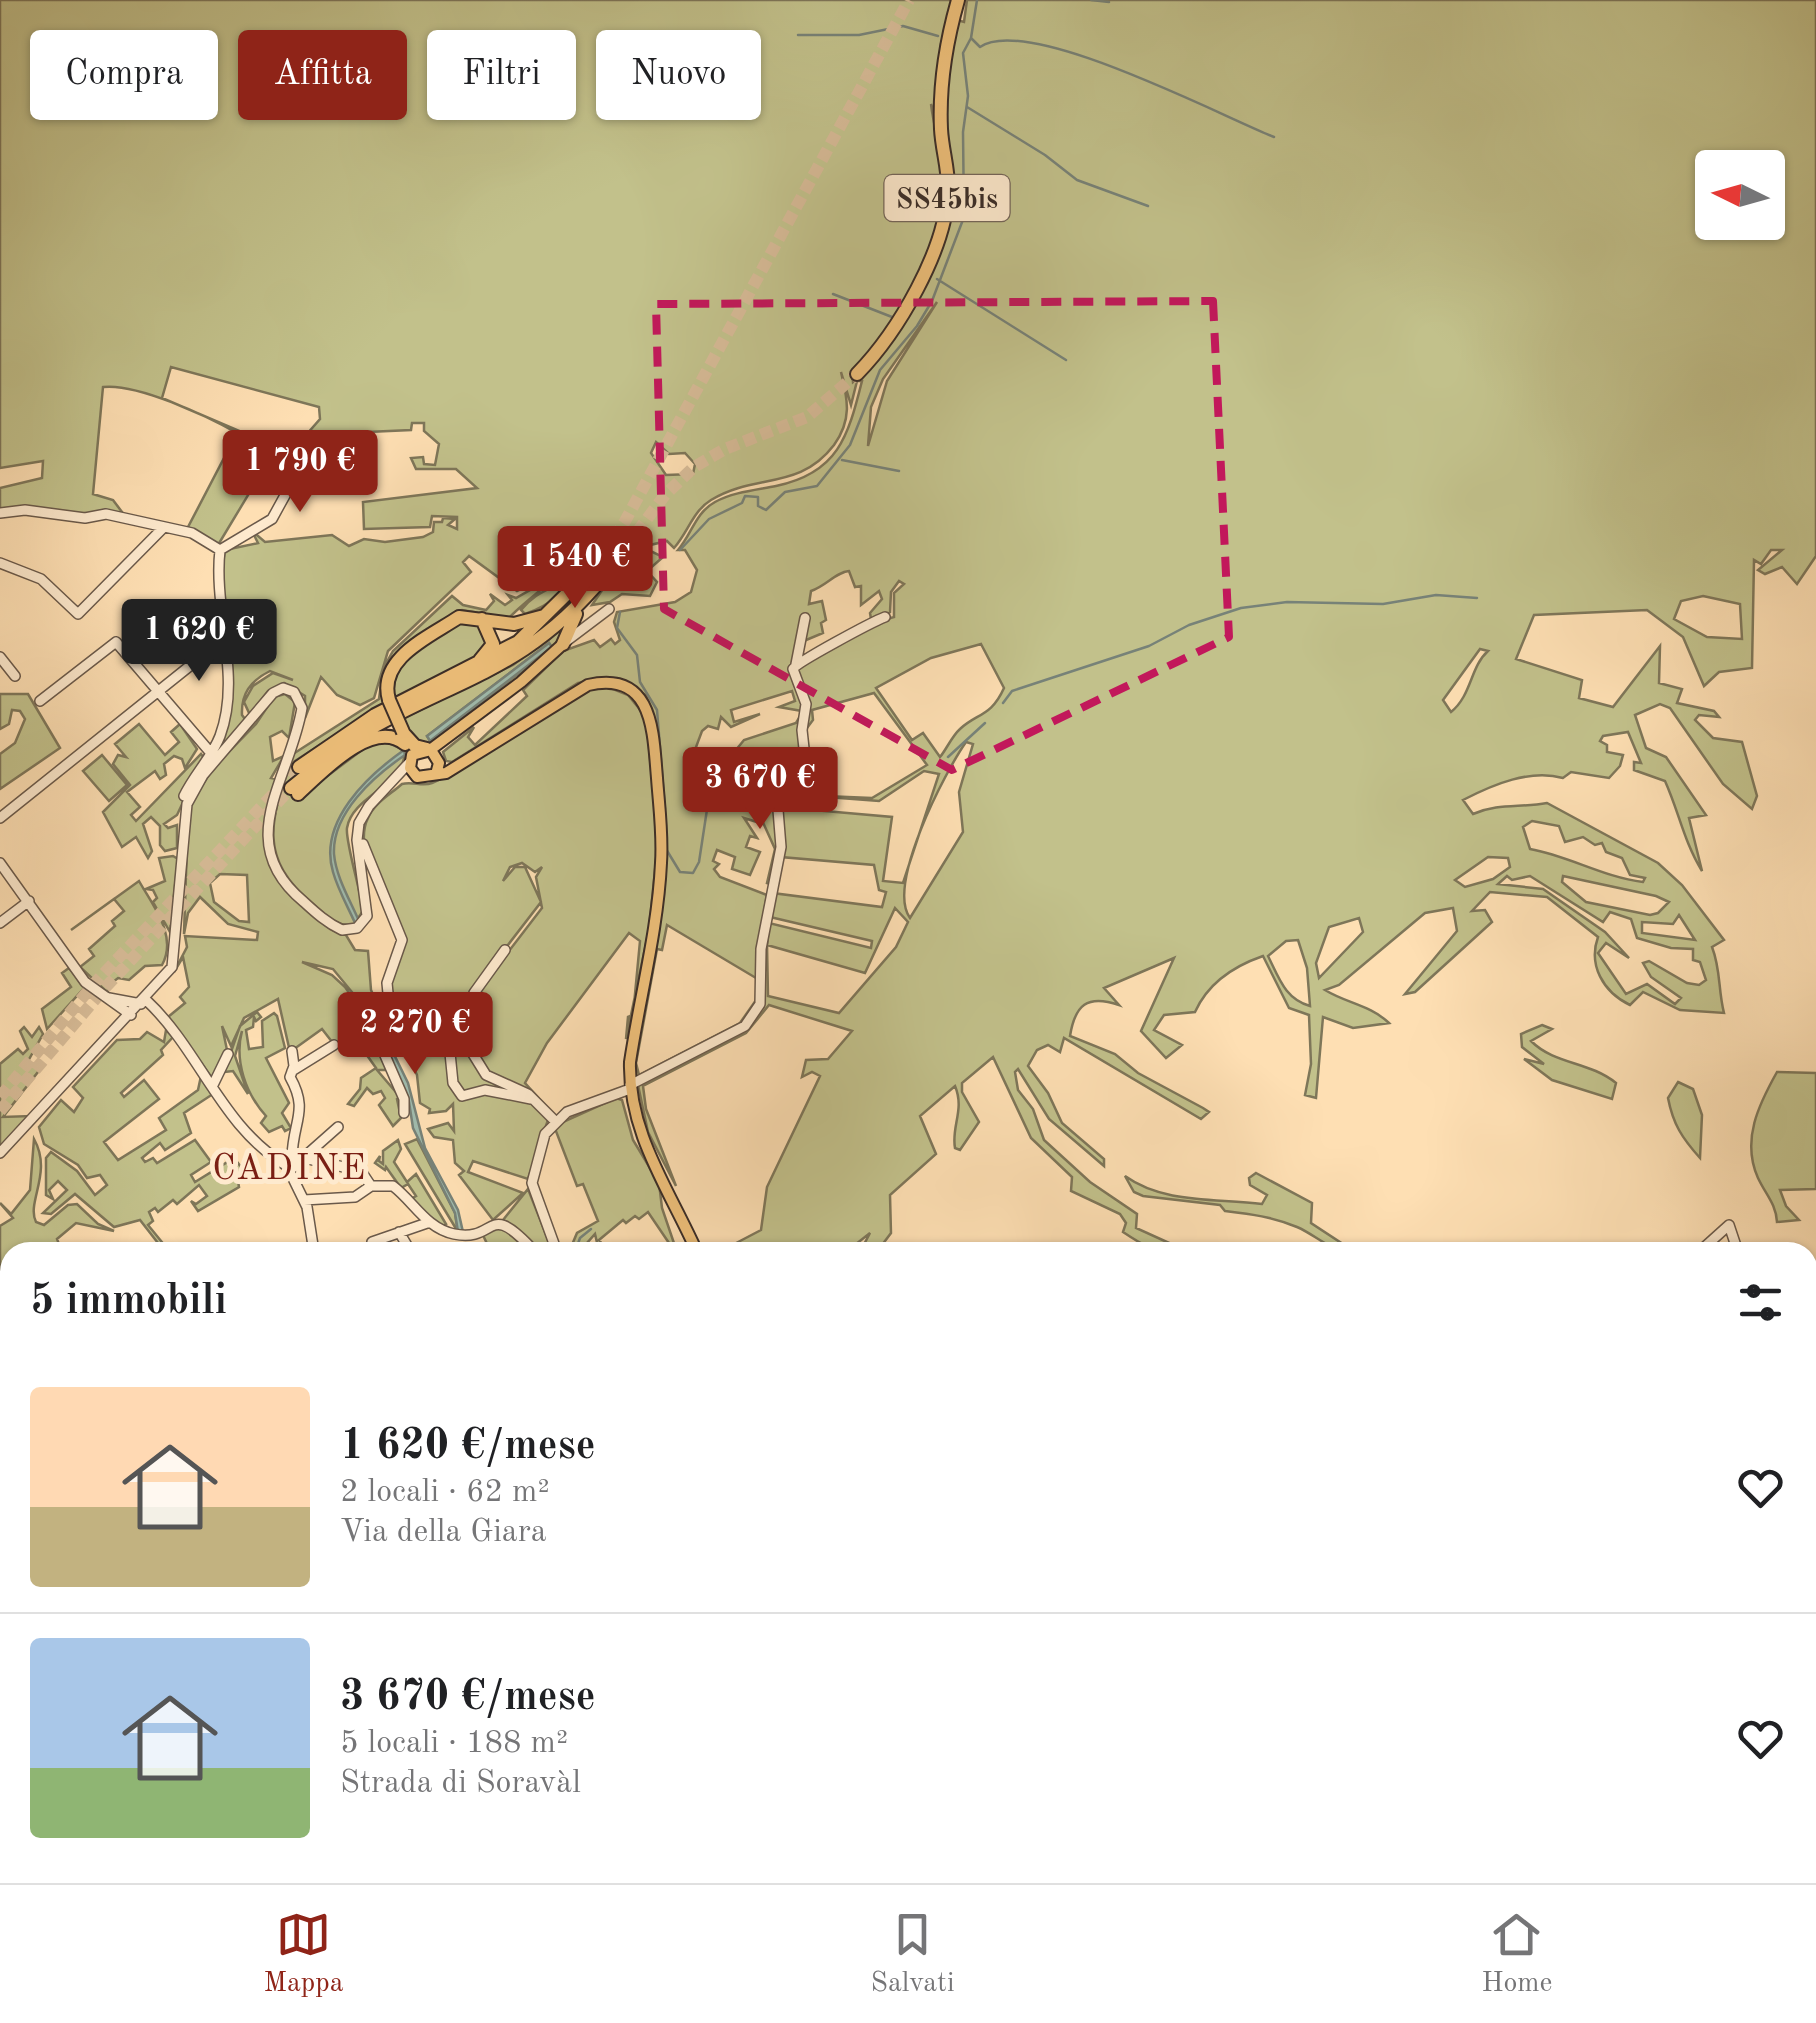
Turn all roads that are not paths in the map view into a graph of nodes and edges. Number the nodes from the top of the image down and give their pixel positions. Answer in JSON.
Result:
{"nodes":[{"id":1,"x":958,"y":0,"type":"edge"},
{"id":2,"x":856,"y":374,"type":"tunnel mouth"},
{"id":3,"x":370,"y":460,"type":"dead end"},
{"id":4,"x":0,"y":513,"type":"edge"},
{"id":5,"x":164,"y":527,"type":"junction"},
{"id":6,"x":220,"y":550,"type":"junction"},
{"id":7,"x":0,"y":563,"type":"edge"},
{"id":8,"x":587,"y":596,"type":"junction"},
{"id":9,"x":558,"y":606,"type":"junction"},
{"id":10,"x":609,"y":609,"type":"dead end"},
{"id":11,"x":885,"y":617,"type":"dead end"},
{"id":12,"x":482,"y":618,"type":"junction"},
{"id":13,"x":805,"y":618,"type":"dead end"},
{"id":14,"x":226,"y":644,"type":"junction"},
{"id":15,"x":563,"y":644,"type":"junction"},
{"id":16,"x":0,"y":658,"type":"edge"},
{"id":17,"x":796,"y":664,"type":"junction"},
{"id":18,"x":15,"y":676,"type":"dead end"},
{"id":19,"x":158,"y":691,"type":"junction"},
{"id":20,"x":421,"y":693,"type":"junction"},
{"id":21,"x":40,"y":701,"type":"dead end"},
{"id":22,"x":404,"y":738,"type":"junction"},
{"id":23,"x":208,"y":749,"type":"junction"},
{"id":24,"x":434,"y":759,"type":"junction"},
{"id":25,"x":410,"y":761,"type":"junction"},
{"id":26,"x":299,"y":766,"type":"tunnel mouth"},
{"id":27,"x":420,"y":778,"type":"junction"},
{"id":28,"x":398,"y":780,"type":"junction"},
{"id":29,"x":0,"y":818,"type":"edge"},
{"id":30,"x":361,"y":818,"type":"junction"},
{"id":31,"x":182,"y":827,"type":"junction"},
{"id":32,"x":0,"y":864,"type":"edge"},
{"id":33,"x":29,"y":901,"type":"junction"},
{"id":34,"x":0,"y":924,"type":"edge"},
{"id":35,"x":505,"y":950,"type":"dead end"},
{"id":36,"x":154,"y":991,"type":"junction"},
{"id":37,"x":97,"y":993,"type":"junction"},
{"id":38,"x":143,"y":1002,"type":"junction"},
{"id":39,"x":131,"y":1015,"type":"junction"},
{"id":40,"x":163,"y":1016,"type":"junction"},
{"id":41,"x":334,"y":1045,"type":"dead end"},
{"id":42,"x":292,"y":1051,"type":"dead end"},
{"id":43,"x":228,"y":1054,"type":"dead end"},
{"id":44,"x":450,"y":1054,"type":"dead end"},
{"id":45,"x":292,"y":1072,"type":"junction"},
{"id":46,"x":212,"y":1087,"type":"junction"},
{"id":47,"x":630,"y":1087,"type":"junction"},
{"id":48,"x":534,"y":1100,"type":"junction"},
{"id":49,"x":404,"y":1114,"type":"dead end"},
{"id":50,"x":554,"y":1120,"type":"junction"},
{"id":51,"x":338,"y":1127,"type":"dead end"},
{"id":52,"x":0,"y":1153,"type":"edge"},
{"id":53,"x":294,"y":1162,"type":"junction"},
{"id":54,"x":371,"y":1186,"type":"junction"},
{"id":55,"x":304,"y":1200,"type":"junction"},
{"id":56,"x":430,"y":1222,"type":"junction"},
{"id":57,"x":399,"y":1232,"type":"junction"},
{"id":58,"x":312,"y":1242,"type":"edge"},
{"id":59,"x":372,"y":1242,"type":"dead end"},
{"id":60,"x":405,"y":1242,"type":"edge"},
{"id":61,"x":525,"y":1242,"type":"edge"},
{"id":62,"x":553,"y":1242,"type":"edge"},
{"id":63,"x":692,"y":1242,"type":"edge"},
{"id":64,"x":1710,"y":1242,"type":"edge"},
{"id":65,"x":1735,"y":1242,"type":"edge"}],
"edges":[{"from":1,"to":2,"type":"highway","number":"SS45bis"},
{"from":3,"to":6,"type":"street"},
{"from":4,"to":5,"type":"street"},
{"from":5,"to":6,"type":"street"},
{"from":5,"to":7,"type":"street"},
{"from":6,"to":14,"type":"street"},
{"from":8,"to":9,"type":"highway"},
{"from":8,"to":15,"type":"highway"},
{"from":8,"to":22,"type":"highway"},
{"from":9,"to":12,"type":"highway"},
{"from":9,"to":20,"type":"highway"},
{"from":10,"to":15,"type":"street"},
{"from":11,"to":17,"type":"street"},
{"from":12,"to":20,"type":"highway"},
{"from":12,"to":22,"type":"highway","bridge":true},
{"from":13,"to":17,"type":"street"},
{"from":14,"to":19,"type":"street"},
{"from":14,"to":23,"type":"street"},
{"from":15,"to":24,"type":"main road"},
{"from":16,"to":18,"type":"street"},
{"from":17,"to":47,"type":"street"},
{"from":19,"to":21,"type":"street"},
{"from":19,"to":23,"type":"street"},
{"from":19,"to":29,"type":"street"},
{"from":20,"to":26,"type":"highway"},
{"from":22,"to":24,"type":"highway"},
{"from":22,"to":25,"type":"highway"},
{"from":23,"to":31,"type":"street"},
{"from":24,"to":25,"type":"main road"},
{"from":24,"to":27,"type":"main road"},
{"from":24,"to":47,"type":"main road"},
{"from":25,"to":27,"type":"main road"},
{"from":25,"to":28,"type":"street"},
{"from":27,"to":28,"type":"street"},
{"from":28,"to":30,"type":"street"},
{"from":30,"to":31,"type":"street"},
{"from":30,"to":49,"type":"street"},
{"from":31,"to":36,"type":"street"},
{"from":32,"to":33,"type":"street"},
{"from":33,"to":34,"type":"street"},
{"from":33,"to":37,"type":"street"},
{"from":35,"to":48,"type":"street"},
{"from":36,"to":38,"type":"street"},
{"from":36,"to":40,"type":"street"},
{"from":37,"to":38,"type":"street"},
{"from":37,"to":39,"type":"street"},
{"from":38,"to":39,"type":"street"},
{"from":38,"to":40,"type":"street"},
{"from":39,"to":52,"type":"street"},
{"from":40,"to":46,"type":"street"},
{"from":41,"to":45,"type":"street"},
{"from":42,"to":45,"type":"street"},
{"from":43,"to":46,"type":"street"},
{"from":44,"to":48,"type":"street"},
{"from":45,"to":53,"type":"street"},
{"from":46,"to":53,"type":"street"},
{"from":47,"to":50,"type":"street"},
{"from":47,"to":63,"type":"main road"},
{"from":48,"to":50,"type":"street"},
{"from":50,"to":62,"type":"street"},
{"from":51,"to":53,"type":"street"},
{"from":53,"to":54,"type":"street"},
{"from":53,"to":55,"type":"street"},
{"from":54,"to":55,"type":"street"},
{"from":54,"to":56,"type":"street"},
{"from":55,"to":58,"type":"street"},
{"from":56,"to":57,"type":"street"},
{"from":56,"to":61,"type":"street"},
{"from":57,"to":59,"type":"street"},
{"from":57,"to":60,"type":"street"},
{"from":64,"to":65,"type":"street"}]}
